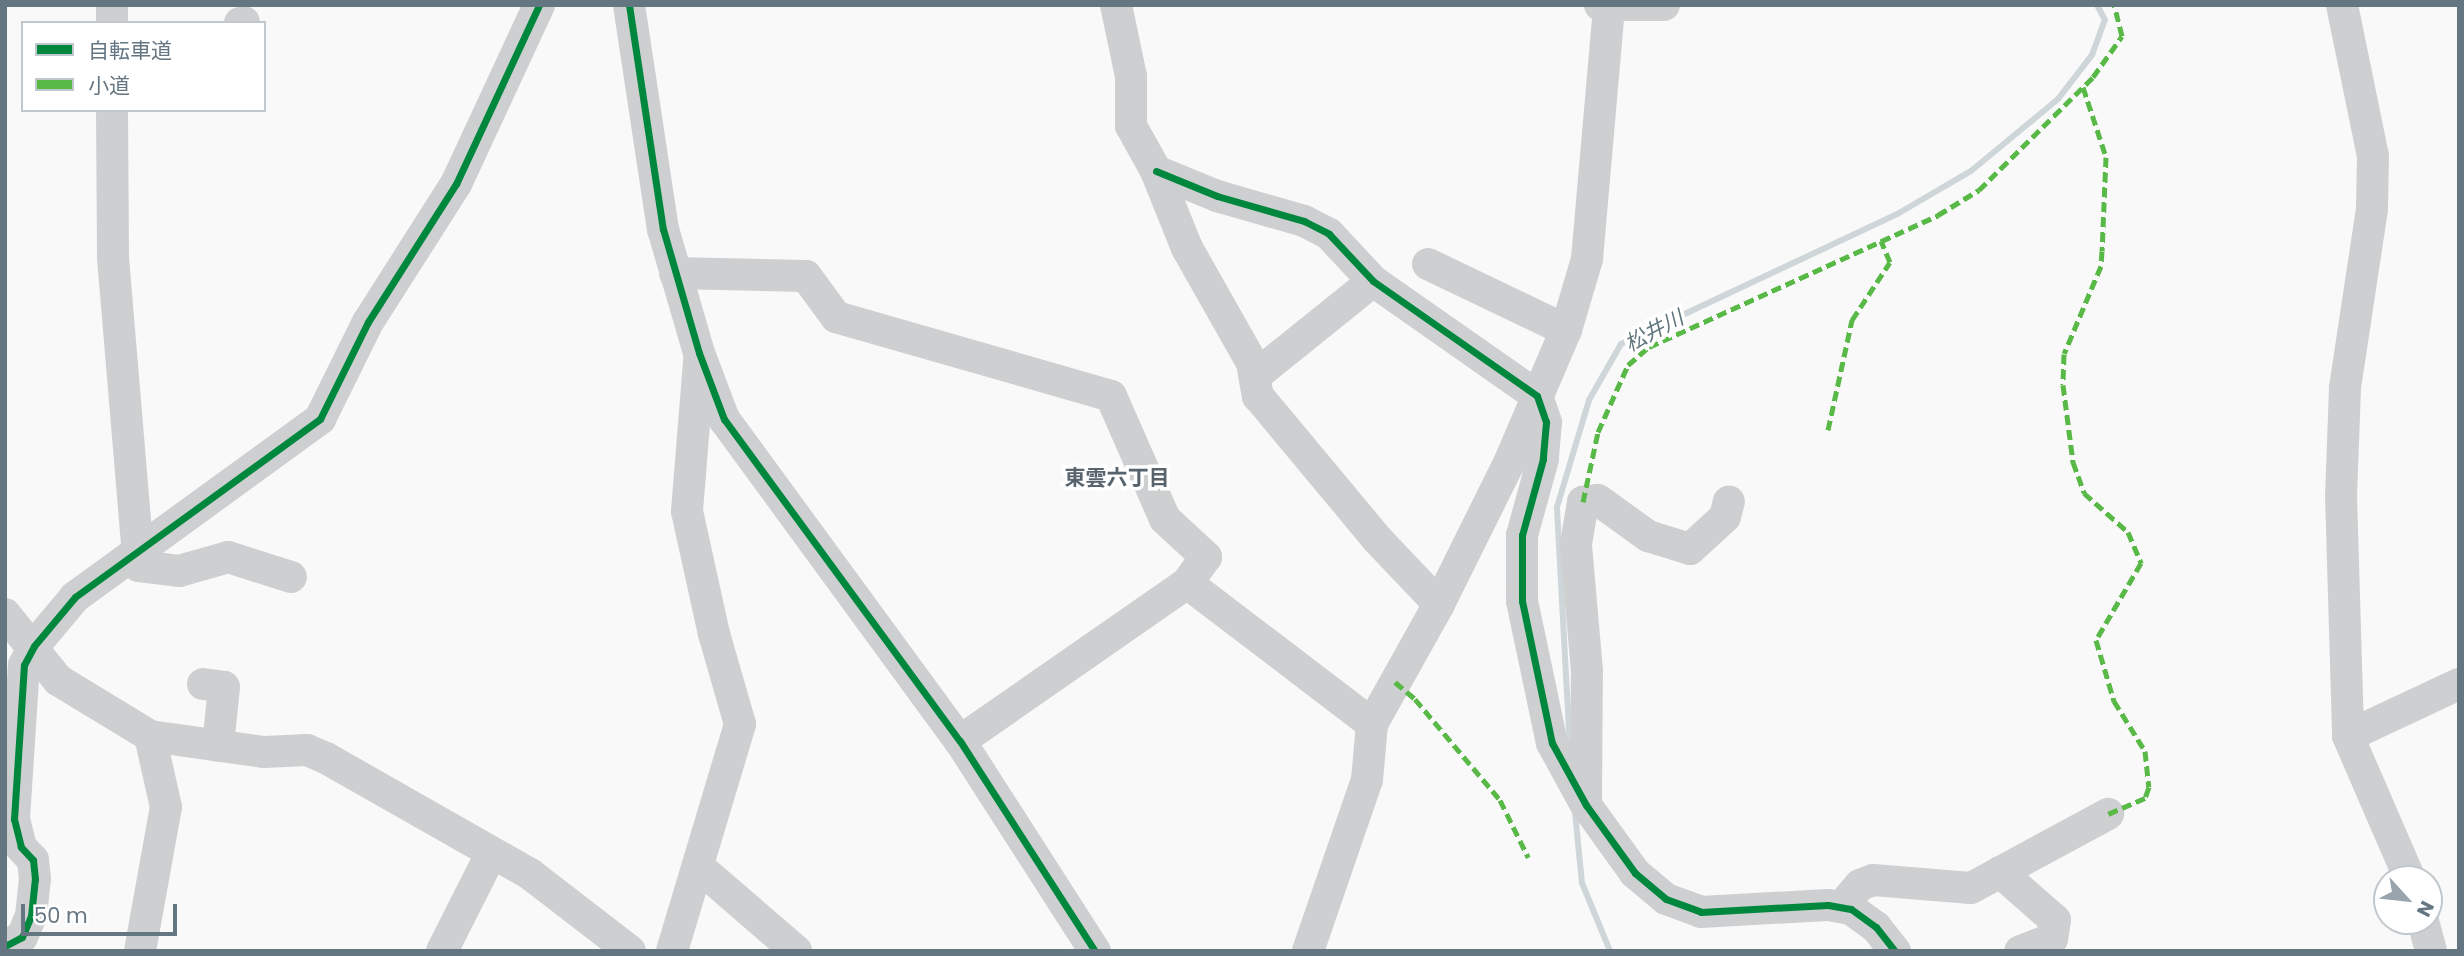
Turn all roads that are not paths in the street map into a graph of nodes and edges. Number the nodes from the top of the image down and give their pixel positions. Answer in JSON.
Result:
{"nodes":[{"id":1,"x":539,"y":5,"type":"edge"},
{"id":2,"x":1116,"y":5,"type":"edge"},
{"id":3,"x":1664,"y":5,"type":"edge"},
{"id":4,"x":2342,"y":5,"type":"edge"},
{"id":5,"x":630,"y":6,"type":"edge"},
{"id":6,"x":1606,"y":6,"type":"edge"},
{"id":7,"x":112,"y":112,"type":"edge"},
{"id":8,"x":1156,"y":171,"type":"junction"},
{"id":9,"x":1428,"y":264,"type":"dead end"},
{"id":10,"x":675,"y":273,"type":"junction"},
{"id":11,"x":1373,"y":281,"type":"junction"},
{"id":12,"x":1566,"y":330,"type":"junction"},
{"id":13,"x":699,"y":353,"type":"junction"},
{"id":14,"x":1255,"y":376,"type":"junction"},
{"id":15,"x":1537,"y":396,"type":"junction"},
{"id":16,"x":1729,"y":501,"type":"dead end"},
{"id":17,"x":140,"y":548,"type":"junction"},
{"id":18,"x":291,"y":577,"type":"dead end"},
{"id":19,"x":1186,"y":583,"type":"junction"},
{"id":20,"x":1439,"y":604,"type":"junction"},
{"id":21,"x":5,"y":614,"type":"edge"},
{"id":22,"x":21,"y":659,"type":"edge"},
{"id":23,"x":203,"y":684,"type":"dead end"},
{"id":24,"x":2459,"y":684,"type":"edge"},
{"id":25,"x":1372,"y":724,"type":"junction"},
{"id":26,"x":150,"y":736,"type":"junction"},
{"id":27,"x":2348,"y":736,"type":"junction"},
{"id":28,"x":960,"y":741,"type":"junction"},
{"id":29,"x":218,"y":746,"type":"junction"},
{"id":30,"x":11,"y":778,"type":"edge"},
{"id":31,"x":1586,"y":805,"type":"junction"},
{"id":32,"x":2108,"y":814,"type":"dead end"},
{"id":33,"x":491,"y":855,"type":"junction"},
{"id":34,"x":2404,"y":865,"type":"edge"},
{"id":35,"x":700,"y":867,"type":"junction"},
{"id":36,"x":2000,"y":872,"type":"junction"},
{"id":37,"x":1840,"y":907,"type":"junction"},
{"id":38,"x":5,"y":946,"type":"edge"},
{"id":39,"x":140,"y":951,"type":"edge"},
{"id":40,"x":442,"y":951,"type":"edge"},
{"id":41,"x":630,"y":951,"type":"edge"},
{"id":42,"x":672,"y":951,"type":"edge"},
{"id":43,"x":796,"y":951,"type":"edge"},
{"id":44,"x":1095,"y":951,"type":"edge"},
{"id":45,"x":1308,"y":951,"type":"edge"},
{"id":46,"x":1895,"y":951,"type":"edge"},
{"id":47,"x":2020,"y":951,"type":"edge"}],
"edges":[{"from":1,"to":17,"type":"street"},
{"from":2,"to":8,"type":"street"},
{"from":3,"to":6,"type":"street"},
{"from":4,"to":27,"type":"street"},
{"from":5,"to":10,"type":"street"},
{"from":6,"to":12,"type":"street"},
{"from":7,"to":17,"type":"street"},
{"from":8,"to":11,"type":"street"},
{"from":8,"to":14,"type":"street"},
{"from":9,"to":12,"type":"street"},
{"from":10,"to":13,"type":"street"},
{"from":10,"to":19,"type":"street"},
{"from":11,"to":14,"type":"street"},
{"from":11,"to":15,"type":"street"},
{"from":12,"to":15,"type":"street"},
{"from":13,"to":28,"type":"street"},
{"from":13,"to":35,"type":"street"},
{"from":14,"to":20,"type":"street"},
{"from":15,"to":20,"type":"street"},
{"from":15,"to":31,"type":"street"},
{"from":16,"to":31,"type":"street"},
{"from":17,"to":18,"type":"street"},
{"from":17,"to":22,"type":"street"},
{"from":19,"to":25,"type":"street"},
{"from":19,"to":28,"type":"street"},
{"from":20,"to":25,"type":"street"},
{"from":21,"to":22,"type":"street"},
{"from":22,"to":26,"type":"street"},
{"from":22,"to":30,"type":"street"},
{"from":23,"to":29,"type":"street"},
{"from":24,"to":27,"type":"street"},
{"from":25,"to":45,"type":"street"},
{"from":26,"to":29,"type":"street"},
{"from":26,"to":39,"type":"street"},
{"from":27,"to":34,"type":"street"},
{"from":28,"to":44,"type":"street"},
{"from":29,"to":33,"type":"street"},
{"from":30,"to":38,"type":"street"},
{"from":31,"to":37,"type":"street"},
{"from":32,"to":36,"type":"street"},
{"from":33,"to":40,"type":"street"},
{"from":33,"to":41,"type":"street"},
{"from":35,"to":42,"type":"street"},
{"from":35,"to":43,"type":"street"},
{"from":36,"to":37,"type":"street"},
{"from":36,"to":47,"type":"street"},
{"from":37,"to":46,"type":"street"}]}
